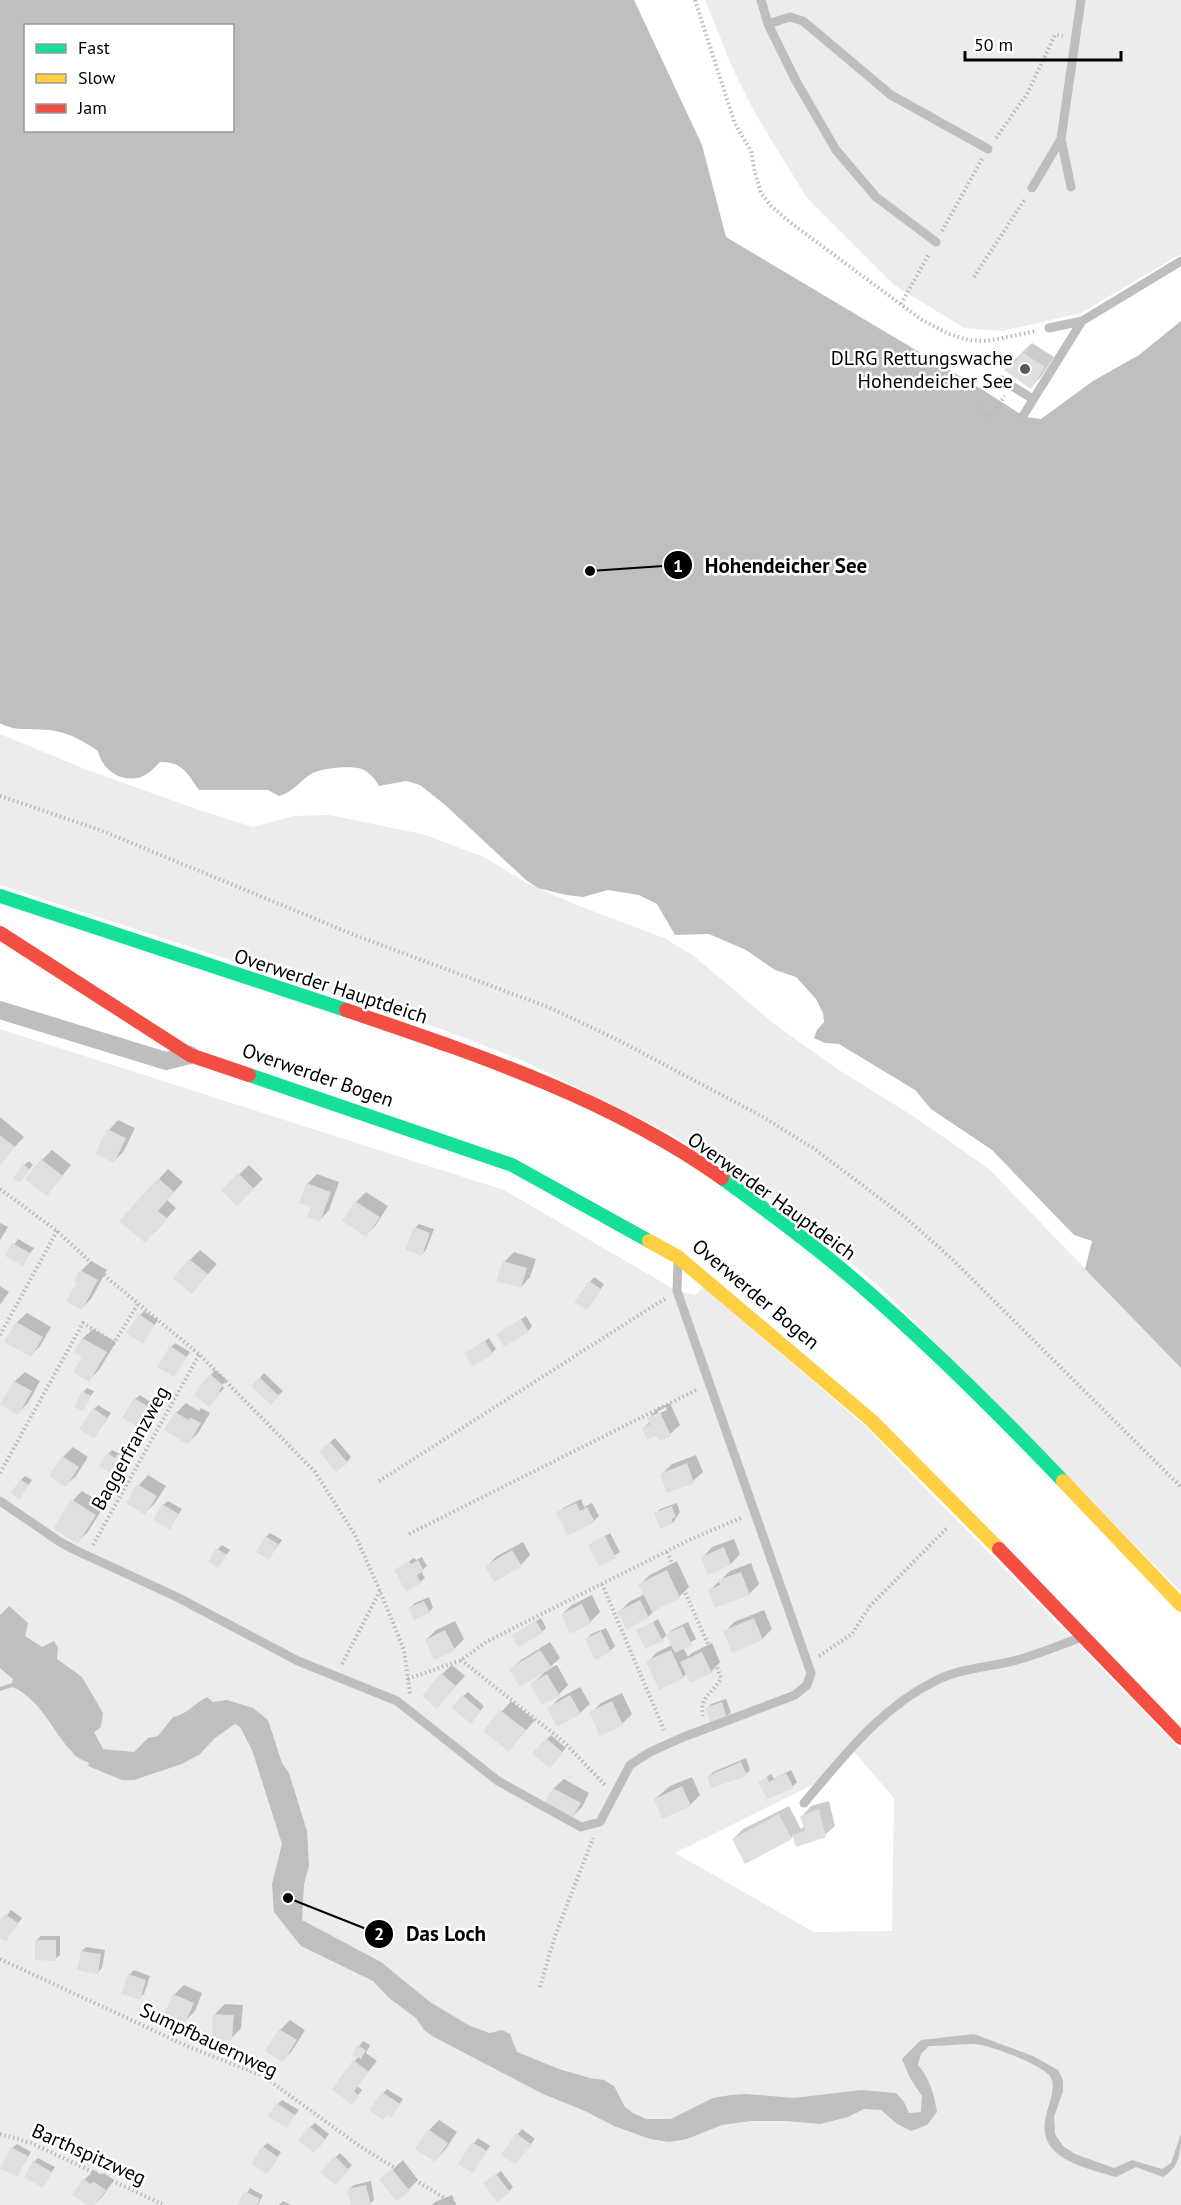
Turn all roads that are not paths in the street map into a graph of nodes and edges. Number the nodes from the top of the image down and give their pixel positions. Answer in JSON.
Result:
{"nodes":[{"id":1,"x":761,"y":0,"type":"edge"},
{"id":2,"x":1081,"y":0,"type":"edge"},
{"id":3,"x":768,"y":24,"type":"junction"},
{"id":4,"x":1061,"y":139,"type":"junction"},
{"id":5,"x":988,"y":149,"type":"dead end"},
{"id":6,"x":1071,"y":187,"type":"dead end"},
{"id":7,"x":1032,"y":188,"type":"road end"},
{"id":8,"x":936,"y":242,"type":"dead end"},
{"id":9,"x":1181,"y":261,"type":"edge"},
{"id":10,"x":1082,"y":321,"type":"junction"},
{"id":11,"x":1049,"y":328,"type":"road end"},
{"id":12,"x":1002,"y":380,"type":"dead end"},
{"id":13,"x":1033,"y":399,"type":"junction"},
{"id":14,"x":1023,"y":416,"type":"dead end"},
{"id":15,"x":0,"y":896,"type":"edge"},
{"id":16,"x":0,"y":933,"type":"edge"},
{"id":17,"x":0,"y":1010,"type":"edge"},
{"id":18,"x":190,"y":1056,"type":"junction"},
{"id":19,"x":678,"y":1257,"type":"junction"},
{"id":20,"x":0,"y":1501,"type":"edge"},
{"id":21,"x":1181,"y":1605,"type":"edge"},
{"id":22,"x":1083,"y":1637,"type":"junction"},
{"id":23,"x":1181,"y":1738,"type":"edge"},
{"id":24,"x":804,"y":1803,"type":"dead end"}],
"edges":[{"from":1,"to":3,"type":"lane"},
{"from":2,"to":4,"type":"lane"},
{"from":3,"to":5,"type":"lane"},
{"from":3,"to":8,"type":"lane"},
{"from":4,"to":6,"type":"lane"},
{"from":4,"to":7,"type":"lane"},
{"from":9,"to":10,"type":"lane"},
{"from":10,"to":11,"type":"lane"},
{"from":10,"to":13,"type":"lane"},
{"from":12,"to":13,"type":"lane"},
{"from":13,"to":14,"type":"lane"},
{"from":15,"to":21,"type":"street","name":"Overwerder Hauptdeich"},
{"from":16,"to":18,"type":"street","name":"Overwerder Bogen"},
{"from":17,"to":18,"type":"street","name":"Overwerder Bogen"},
{"from":18,"to":19,"type":"street","name":"Overwerder Bogen"},
{"from":19,"to":20,"type":"lane"},
{"from":19,"to":22,"type":"street","name":"Overwerder Bogen"},
{"from":22,"to":23,"type":"street","name":"Overwerder Bogen"},
{"from":22,"to":24,"type":"lane"}]}
